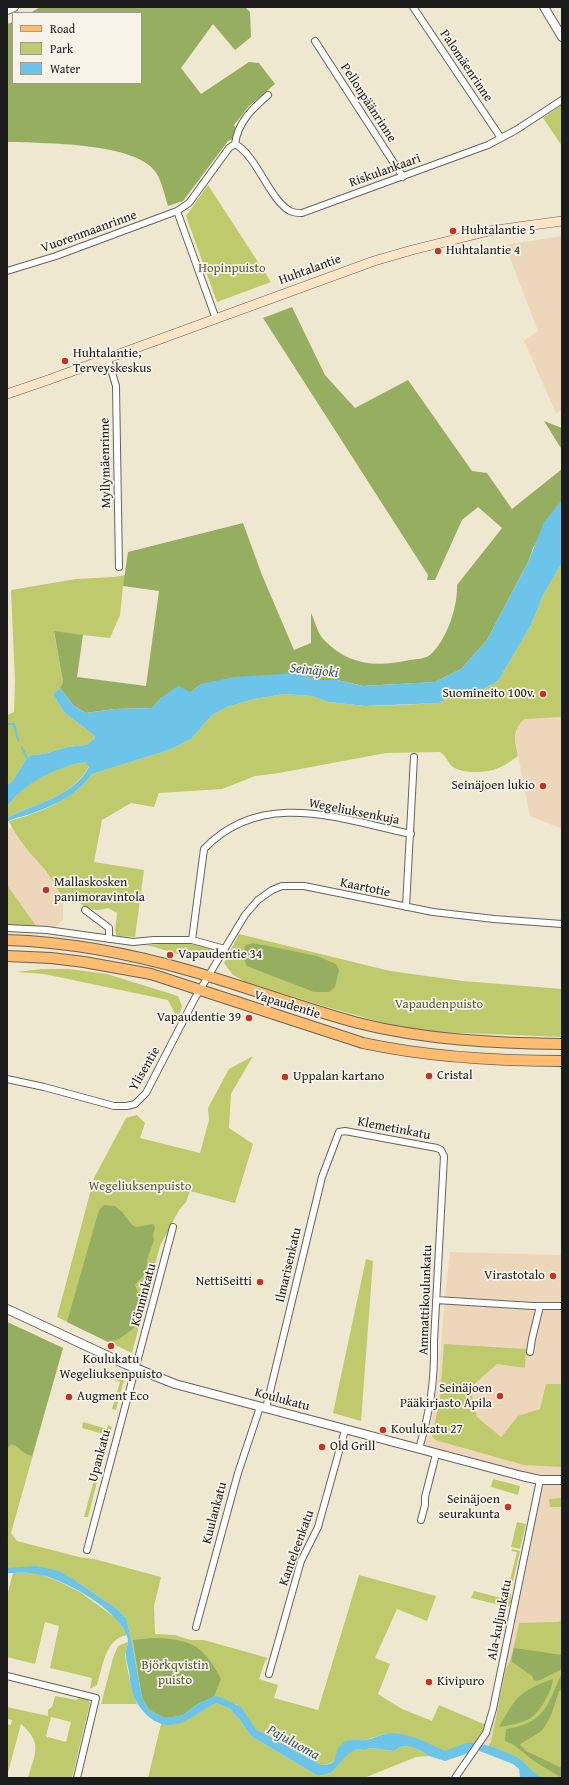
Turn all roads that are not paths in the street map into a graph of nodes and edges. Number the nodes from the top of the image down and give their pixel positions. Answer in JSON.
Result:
{"nodes":[{"id":1,"x":14,"y":7,"type":"edge"},
{"id":2,"x":413,"y":7,"type":"edge"},
{"id":3,"x":544,"y":7,"type":"edge"},
{"id":4,"x":7,"y":10,"type":"edge"},
{"id":5,"x":562,"y":37,"type":"edge"},
{"id":6,"x":315,"y":41,"type":"dead end"},
{"id":7,"x":268,"y":95,"type":"dead end"},
{"id":8,"x":562,"y":100,"type":"edge"},
{"id":9,"x":501,"y":138,"type":"junction"},
{"id":10,"x":235,"y":144,"type":"junction"},
{"id":11,"x":403,"y":177,"type":"junction"},
{"id":12,"x":177,"y":211,"type":"junction"},
{"id":13,"x":562,"y":221,"type":"edge"},
{"id":14,"x":7,"y":271,"type":"edge"},
{"id":15,"x":216,"y":319,"type":"junction"},
{"id":16,"x":108,"y":359,"type":"junction"},
{"id":17,"x":7,"y":394,"type":"edge"},
{"id":18,"x":119,"y":567,"type":"dead end"},
{"id":19,"x":414,"y":757,"type":"dead end"},
{"id":20,"x":410,"y":834,"type":"junction"},
{"id":21,"x":406,"y":907,"type":"junction"},
{"id":22,"x":85,"y":910,"type":"dead end"},
{"id":23,"x":562,"y":924,"type":"edge"},
{"id":24,"x":7,"y":928,"type":"edge"},
{"id":25,"x":109,"y":939,"type":"junction"},
{"id":26,"x":7,"y":940,"type":"edge"},
{"id":27,"x":192,"y":940,"type":"junction"},
{"id":28,"x":225,"y":949,"type":"junction"},
{"id":29,"x":7,"y":956,"type":"edge"},
{"id":30,"x":209,"y":976,"type":"junction"},
{"id":31,"x":200,"y":991,"type":"junction"},
{"id":32,"x":562,"y":1044,"type":"edge"},
{"id":33,"x":562,"y":1061,"type":"edge"},
{"id":34,"x":7,"y":1079,"type":"edge"},
{"id":35,"x":342,"y":1130,"type":"joint"},
{"id":36,"x":441,"y":1150,"type":"joint"},
{"id":37,"x":173,"y":1227,"type":"dead end"},
{"id":38,"x":436,"y":1300,"type":"junction"},
{"id":39,"x":540,"y":1306,"type":"junction"},
{"id":40,"x":562,"y":1306,"type":"edge"},
{"id":41,"x":7,"y":1309,"type":"edge"},
{"id":42,"x":530,"y":1352,"type":"dead end"},
{"id":43,"x":136,"y":1369,"type":"junction"},
{"id":44,"x":263,"y":1407,"type":"junction"},
{"id":45,"x":346,"y":1430,"type":"junction"},
{"id":46,"x":419,"y":1449,"type":"junction"},
{"id":47,"x":436,"y":1454,"type":"junction"},
{"id":48,"x":540,"y":1480,"type":"junction"},
{"id":49,"x":562,"y":1480,"type":"edge"},
{"id":50,"x":421,"y":1520,"type":"dead end"},
{"id":51,"x":87,"y":1550,"type":"dead end"},
{"id":52,"x":196,"y":1627,"type":"dead end"},
{"id":53,"x":269,"y":1674,"type":"dead end"},
{"id":54,"x":7,"y":1676,"type":"edge"},
{"id":55,"x":77,"y":1778,"type":"edge"},
{"id":56,"x":455,"y":1778,"type":"edge"}],
"edges":[{"from":1,"to":4,"type":"street"},
{"from":2,"to":9,"type":"street","name":"Palomäenrinne"},
{"from":3,"to":5,"type":"street"},
{"from":6,"to":11,"type":"street","name":"Pellonpäänrinne"},
{"from":7,"to":10,"type":"street"},
{"from":8,"to":9,"type":"street","name":"Riskulankaari"},
{"from":9,"to":11,"type":"street","name":"Riskulankaari"},
{"from":10,"to":11,"type":"street","name":"Riskulankaari"},
{"from":10,"to":12,"type":"street","name":"Vuorenmaanrinne"},
{"from":12,"to":14,"type":"street","name":"Vuorenmaanrinne"},
{"from":12,"to":15,"type":"street"},
{"from":13,"to":15,"type":"main road","name":"Huhtalantie"},
{"from":15,"to":16,"type":"main road","name":"Huhtalantie"},
{"from":16,"to":17,"type":"main road","name":"Huhtalantie"},
{"from":16,"to":18,"type":"street","name":"Myllymäenrinne"},
{"from":19,"to":20,"type":"street"},
{"from":20,"to":21,"type":"street"},
{"from":20,"to":27,"type":"street","name":"Wegeliuksenkuja"},
{"from":21,"to":23,"type":"street","name":"Kaartotie"},
{"from":21,"to":28,"type":"street","name":"Kaartotie"},
{"from":22,"to":25,"type":"street"},
{"from":24,"to":25,"type":"street"},
{"from":25,"to":27,"type":"street"},
{"from":26,"to":30,"type":"main road","name":"Vapaudentie"},
{"from":27,"to":28,"type":"street"},
{"from":28,"to":30,"type":"street","name":"Kaartotie"},
{"from":29,"to":31,"type":"main road","name":"Vapaudentie"},
{"from":30,"to":31,"type":"street","name":"Ylisentie"},
{"from":30,"to":32,"type":"main road","name":"Vapaudentie"},
{"from":31,"to":33,"type":"main road","name":"Vapaudentie"},
{"from":31,"to":34,"type":"street","name":"Ylisentie"},
{"from":35,"to":36,"type":"street","name":"Klemetinkatu"},
{"from":35,"to":44,"type":"street","name":"Ilmarisenkatu"},
{"from":36,"to":38,"type":"street","name":"Ammattikoulunkatu"},
{"from":37,"to":43,"type":"street","name":"Könninkatu"},
{"from":38,"to":39,"type":"street"},
{"from":38,"to":46,"type":"street","name":"Ammattikoulunkatu"},
{"from":39,"to":40,"type":"street"},
{"from":39,"to":42,"type":"street"},
{"from":41,"to":43,"type":"street","name":"Koulukatu"},
{"from":43,"to":44,"type":"street","name":"Koulukatu"},
{"from":43,"to":51,"type":"street","name":"Upankatu"},
{"from":44,"to":45,"type":"street","name":"Koulukatu"},
{"from":44,"to":52,"type":"street","name":"Kuulankatu"},
{"from":45,"to":46,"type":"street","name":"Koulukatu"},
{"from":45,"to":53,"type":"street","name":"Kanteleenkatu"},
{"from":46,"to":47,"type":"street","name":"Koulukatu"},
{"from":47,"to":48,"type":"street","name":"Koulukatu"},
{"from":47,"to":50,"type":"street"},
{"from":48,"to":49,"type":"street","name":"Koulukatu"},
{"from":48,"to":56,"type":"street","name":"Ala-kuljunkatu"},
{"from":54,"to":55,"type":"street"}]}
